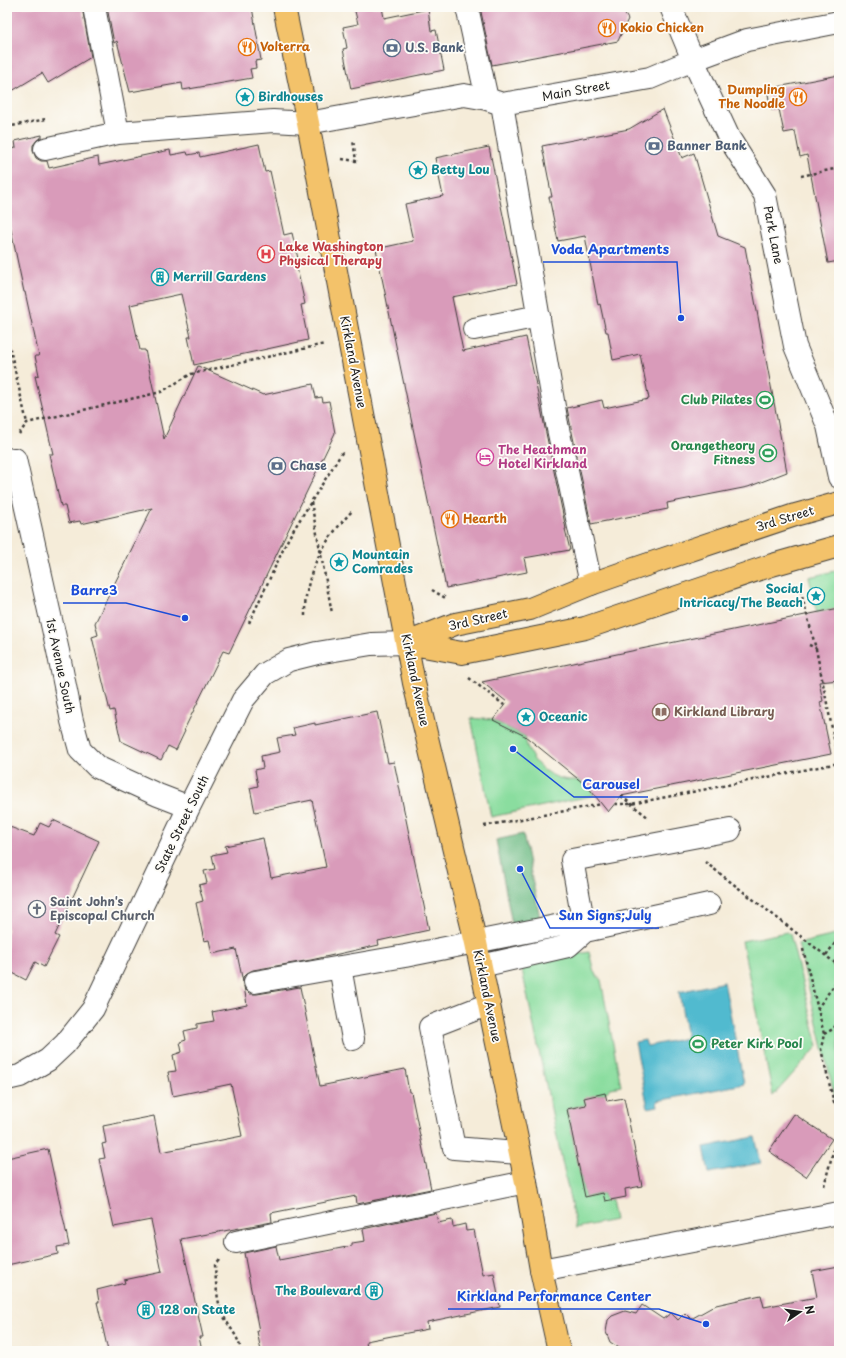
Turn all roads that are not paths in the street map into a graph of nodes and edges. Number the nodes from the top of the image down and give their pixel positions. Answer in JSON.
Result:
{"nodes":[{"id":1,"x":94,"y":7,"type":"edge"},
{"id":2,"x":284,"y":7,"type":"edge"},
{"id":3,"x":467,"y":7,"type":"edge"},
{"id":4,"x":671,"y":7,"type":"edge"},
{"id":5,"x":839,"y":22,"type":"edge"},
{"id":6,"x":693,"y":60,"type":"junction"},
{"id":7,"x":495,"y":101,"type":"junction"},
{"id":8,"x":308,"y":122,"type":"junction"},
{"id":9,"x":118,"y":133,"type":"junction"},
{"id":10,"x":45,"y":149,"type":"dead end"},
{"id":11,"x":539,"y":316,"type":"junction"},
{"id":12,"x":474,"y":329,"type":"dead end"},
{"id":13,"x":11,"y":460,"type":"edge"},
{"id":14,"x":839,"y":477,"type":"edge"},
{"id":15,"x":839,"y":503,"type":"edge"},
{"id":16,"x":839,"y":546,"type":"edge"},
{"id":17,"x":591,"y":584,"type":"junction"},
{"id":18,"x":407,"y":643,"type":"junction"},
{"id":19,"x":190,"y":807,"type":"junction"},
{"id":20,"x":730,"y":830,"type":"dead end"},
{"id":21,"x":710,"y":904,"type":"dead end"},
{"id":22,"x":585,"y":931,"type":"junction"},
{"id":23,"x":476,"y":942,"type":"junction"},
{"id":24,"x":481,"y":966,"type":"junction"},
{"id":25,"x":340,"y":967,"type":"junction"},
{"id":26,"x":255,"y":982,"type":"dead end"},
{"id":27,"x":489,"y":1004,"type":"junction"},
{"id":28,"x":353,"y":1039,"type":"dead end"},
{"id":29,"x":7,"y":1079,"type":"edge"},
{"id":30,"x":519,"y":1153,"type":"junction"},
{"id":31,"x":526,"y":1182,"type":"junction"},
{"id":32,"x":839,"y":1213,"type":"edge"},
{"id":33,"x":236,"y":1242,"type":"road end"},
{"id":34,"x":542,"y":1270,"type":"junction"},
{"id":35,"x":559,"y":1351,"type":"edge"}],
"edges":[{"from":1,"to":9,"type":"street"},
{"from":2,"to":8,"type":"main road","name":"Kirkland Avenue"},
{"from":3,"to":7,"type":"street"},
{"from":4,"to":6,"type":"street","name":"Park Lane"},
{"from":5,"to":6,"type":"street","name":"Main Street"},
{"from":6,"to":7,"type":"street","name":"Main Street"},
{"from":6,"to":14,"type":"street","name":"Park Lane"},
{"from":7,"to":8,"type":"street","name":"Main Street"},
{"from":7,"to":11,"type":"street"},
{"from":8,"to":9,"type":"street","name":"Main Street"},
{"from":8,"to":18,"type":"main road","name":"Kirkland Avenue"},
{"from":9,"to":10,"type":"street","name":"Main Street"},
{"from":11,"to":12,"type":"street"},
{"from":11,"to":17,"type":"street"},
{"from":13,"to":19,"type":"street","name":"1st Avenue South"},
{"from":15,"to":17,"type":"main road","name":"3rd Street"},
{"from":16,"to":18,"type":"main road","name":"3rd Street"},
{"from":17,"to":18,"type":"main road","name":"3rd Street"},
{"from":18,"to":19,"type":"street","name":"State Street South"},
{"from":18,"to":23,"type":"main road","name":"Kirkland Avenue"},
{"from":19,"to":29,"type":"street","name":"State Street South"},
{"from":20,"to":22,"type":"street"},
{"from":21,"to":22,"type":"street"},
{"from":22,"to":23,"type":"street"},
{"from":22,"to":24,"type":"street"},
{"from":23,"to":24,"type":"main road","name":"Kirkland Avenue"},
{"from":23,"to":25,"type":"street"},
{"from":24,"to":27,"type":"main road","name":"Kirkland Avenue"},
{"from":25,"to":26,"type":"street"},
{"from":25,"to":28,"type":"street"},
{"from":27,"to":30,"type":"main road","name":"Kirkland Avenue"},
{"from":27,"to":30,"type":"street"},
{"from":30,"to":31,"type":"main road","name":"Kirkland Avenue"},
{"from":31,"to":33,"type":"street"},
{"from":31,"to":34,"type":"main road","name":"Kirkland Avenue"},
{"from":32,"to":34,"type":"street"},
{"from":34,"to":35,"type":"main road","name":"Kirkland Avenue"}]}
